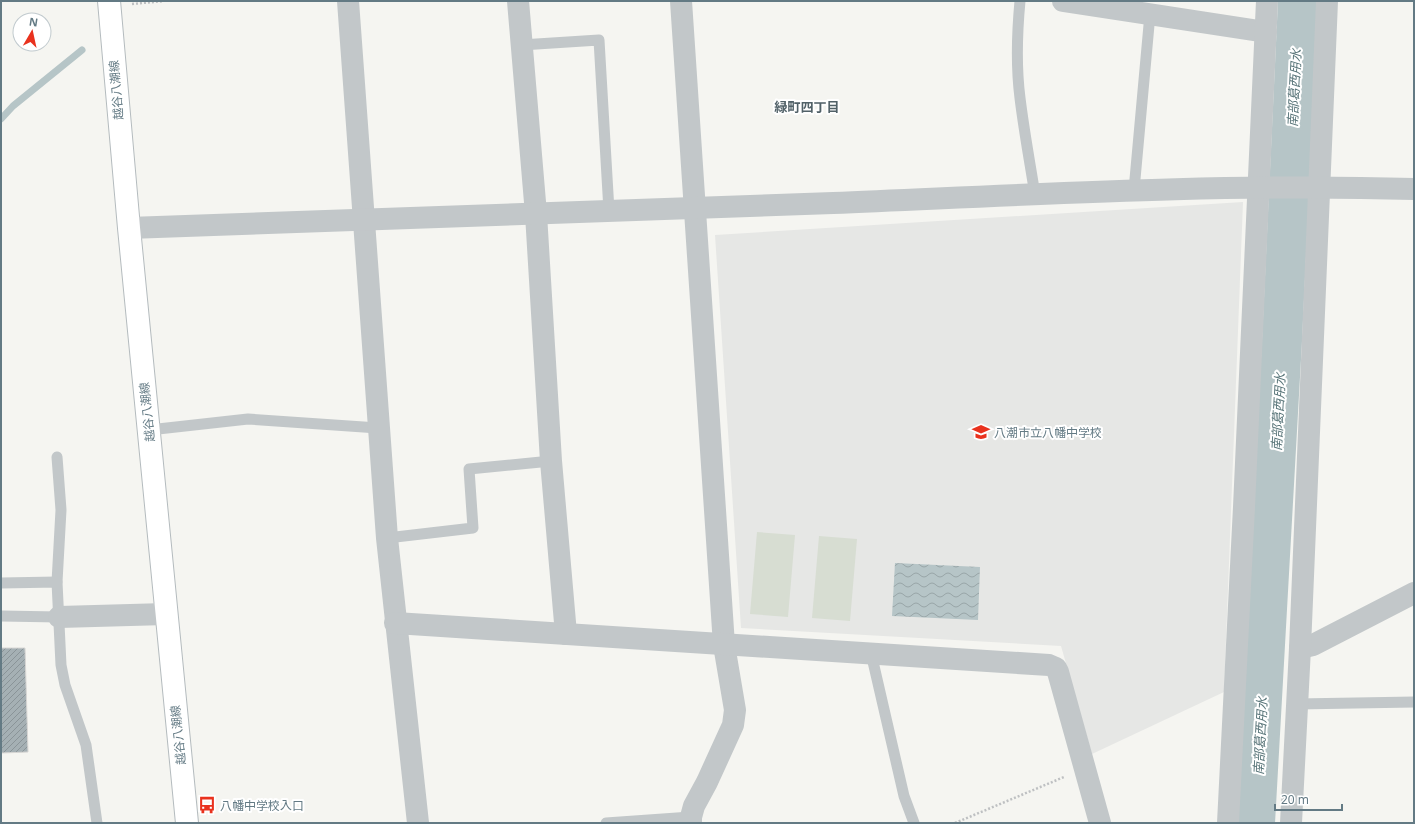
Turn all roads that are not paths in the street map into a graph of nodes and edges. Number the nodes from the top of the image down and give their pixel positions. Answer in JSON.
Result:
{"nodes":[{"id":1,"x":108,"y":1,"type":"edge"},
{"id":2,"x":348,"y":1,"type":"edge"},
{"id":3,"x":518,"y":1,"type":"edge"},
{"id":4,"x":681,"y":1,"type":"edge"},
{"id":5,"x":1020,"y":1,"type":"edge"},
{"id":6,"x":1063,"y":1,"type":"edge"},
{"id":7,"x":1267,"y":1,"type":"edge"},
{"id":8,"x":1327,"y":1,"type":"edge"},
{"id":9,"x":1150,"y":14,"type":"junction"},
{"id":10,"x":1266,"y":32,"type":"junction"},
{"id":11,"x":521,"y":45,"type":"junction"},
{"id":12,"x":1262,"y":187,"type":"junction"},
{"id":13,"x":1315,"y":187,"type":"junction"},
{"id":14,"x":1414,"y":189,"type":"edge"},
{"id":15,"x":1134,"y":190,"type":"junction"},
{"id":16,"x":1035,"y":195,"type":"junction"},
{"id":17,"x":696,"y":208,"type":"junction"},
{"id":18,"x":609,"y":211,"type":"junction"},
{"id":19,"x":536,"y":214,"type":"junction"},
{"id":20,"x":364,"y":219,"type":"junction"},
{"id":21,"x":129,"y":228,"type":"junction"},
{"id":22,"x":378,"y":428,"type":"junction"},
{"id":23,"x":149,"y":430,"type":"junction"},
{"id":24,"x":57,"y":457,"type":"dead end"},
{"id":25,"x":551,"y":461,"type":"junction"},
{"id":26,"x":387,"y":538,"type":"junction"},
{"id":27,"x":57,"y":582,"type":"junction"},
{"id":28,"x":1,"y":583,"type":"edge"},
{"id":29,"x":1414,"y":593,"type":"edge"},
{"id":30,"x":166,"y":614,"type":"junction"},
{"id":31,"x":1,"y":616,"type":"edge"},
{"id":32,"x":59,"y":617,"type":"junction"},
{"id":33,"x":395,"y":623,"type":"junction"},
{"id":34,"x":566,"y":634,"type":"junction"},
{"id":35,"x":724,"y":645,"type":"junction"},
{"id":36,"x":1300,"y":648,"type":"junction"},
{"id":37,"x":871,"y":653,"type":"junction"},
{"id":38,"x":1414,"y":702,"type":"edge"},
{"id":39,"x":1297,"y":704,"type":"junction"},
{"id":40,"x":691,"y":820,"type":"edge"},
{"id":41,"x":97,"y":823,"type":"edge"},
{"id":42,"x":187,"y":823,"type":"edge"},
{"id":43,"x":418,"y":823,"type":"edge"},
{"id":44,"x":606,"y":823,"type":"edge"},
{"id":45,"x":914,"y":823,"type":"edge"},
{"id":46,"x":1100,"y":823,"type":"edge"},
{"id":47,"x":1228,"y":823,"type":"edge"},
{"id":48,"x":1291,"y":823,"type":"edge"}],
"edges":[{"from":1,"to":21,"type":"main road","name":"越谷八潮線"},
{"from":2,"to":20,"type":"street"},
{"from":3,"to":11,"type":"street"},
{"from":4,"to":17,"type":"street"},
{"from":5,"to":16,"type":"lane"},
{"from":6,"to":9,"type":"street"},
{"from":7,"to":10,"type":"street"},
{"from":8,"to":13,"type":"street"},
{"from":9,"to":10,"type":"street"},
{"from":9,"to":15,"type":"lane"},
{"from":10,"to":12,"type":"street"},
{"from":11,"to":18,"type":"lane"},
{"from":11,"to":19,"type":"street"},
{"from":12,"to":13,"type":"street"},
{"from":12,"to":15,"type":"street"},
{"from":12,"to":47,"type":"street"},
{"from":13,"to":14,"type":"street"},
{"from":13,"to":36,"type":"street"},
{"from":15,"to":16,"type":"street"},
{"from":16,"to":17,"type":"street"},
{"from":17,"to":18,"type":"street"},
{"from":17,"to":35,"type":"street"},
{"from":18,"to":19,"type":"street"},
{"from":19,"to":20,"type":"street"},
{"from":19,"to":25,"type":"street"},
{"from":20,"to":21,"type":"street"},
{"from":20,"to":22,"type":"street"},
{"from":21,"to":23,"type":"main road","name":"越谷八潮線"},
{"from":22,"to":23,"type":"lane"},
{"from":22,"to":26,"type":"street"},
{"from":23,"to":30,"type":"main road","name":"越谷八潮線"},
{"from":24,"to":27,"type":"lane"},
{"from":25,"to":26,"type":"lane"},
{"from":25,"to":34,"type":"street"},
{"from":26,"to":33,"type":"street"},
{"from":27,"to":28,"type":"lane"},
{"from":27,"to":32,"type":"lane"},
{"from":29,"to":36,"type":"street"},
{"from":30,"to":32,"type":"street"},
{"from":30,"to":42,"type":"main road","name":"越谷八潮線"},
{"from":31,"to":32,"type":"lane"},
{"from":32,"to":41,"type":"lane"},
{"from":33,"to":34,"type":"street"},
{"from":33,"to":43,"type":"street"},
{"from":34,"to":35,"type":"street"},
{"from":35,"to":37,"type":"street"},
{"from":35,"to":40,"type":"street"},
{"from":36,"to":39,"type":"street"},
{"from":37,"to":45,"type":"lane"},
{"from":37,"to":46,"type":"street"},
{"from":38,"to":39,"type":"lane"},
{"from":39,"to":48,"type":"street"},
{"from":40,"to":44,"type":"lane"}]}
